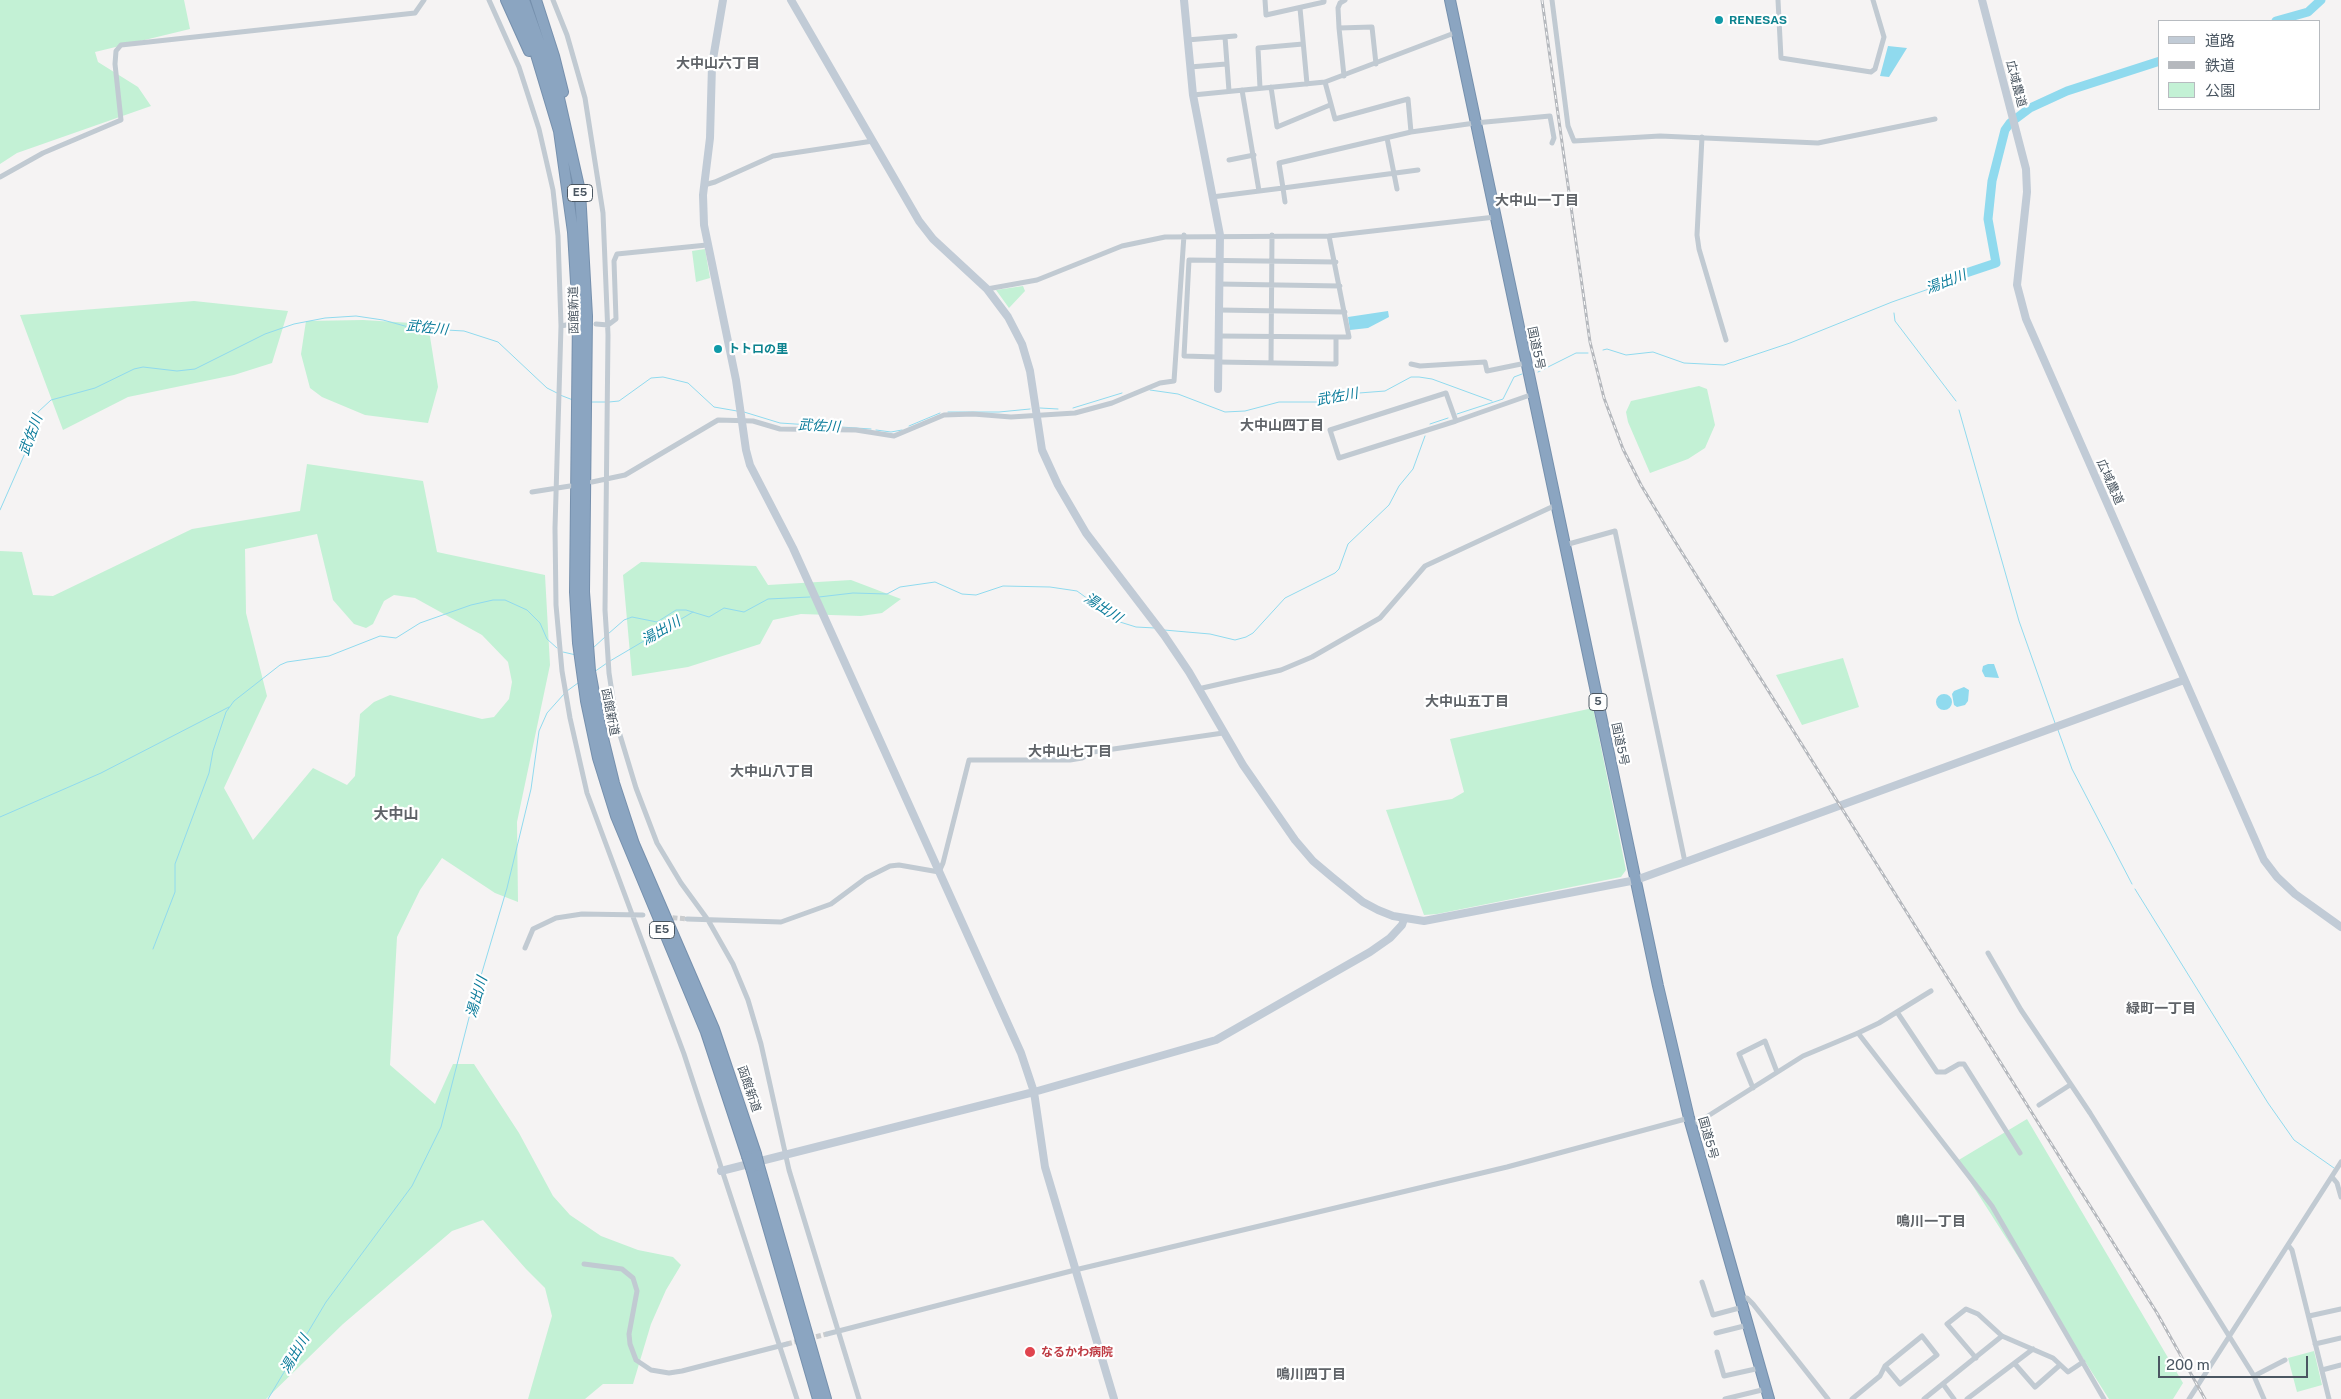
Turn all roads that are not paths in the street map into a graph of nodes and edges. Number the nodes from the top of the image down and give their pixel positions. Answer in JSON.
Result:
{"nodes":[{"id":1,"x":424,"y":0,"type":"edge"},
{"id":2,"x":489,"y":0,"type":"edge"},
{"id":3,"x":506,"y":0,"type":"edge"},
{"id":4,"x":515,"y":0,"type":"edge"},
{"id":5,"x":524,"y":0,"type":"edge"},
{"id":6,"x":536,"y":0,"type":"edge"},
{"id":7,"x":552,"y":0,"type":"edge"},
{"id":8,"x":723,"y":0,"type":"edge"},
{"id":9,"x":791,"y":0,"type":"edge"},
{"id":10,"x":1184,"y":0,"type":"edge"},
{"id":11,"x":1265,"y":0,"type":"edge"},
{"id":12,"x":1324,"y":0,"type":"edge"},
{"id":13,"x":1345,"y":0,"type":"edge"},
{"id":14,"x":1450,"y":0,"type":"edge"},
{"id":15,"x":1552,"y":0,"type":"edge"},
{"id":16,"x":1778,"y":0,"type":"edge"},
{"id":17,"x":1873,"y":0,"type":"edge"},
{"id":18,"x":1982,"y":0,"type":"edge"},
{"id":19,"x":1300,"y":8,"type":"junction"},
{"id":20,"x":1339,"y":28,"type":"junction"},
{"id":21,"x":1457,"y":32,"type":"junction"},
{"id":22,"x":1235,"y":36,"type":"dead end"},
{"id":23,"x":1224,"y":37,"type":"junction"},
{"id":24,"x":1187,"y":40,"type":"junction"},
{"id":25,"x":1303,"y":44,"type":"junction"},
{"id":26,"x":1226,"y":64,"type":"junction"},
{"id":27,"x":1376,"y":64,"type":"junction"},
{"id":28,"x":1190,"y":67,"type":"junction"},
{"id":29,"x":1344,"y":76,"type":"junction"},
{"id":30,"x":1325,"y":82,"type":"junction"},
{"id":31,"x":1307,"y":84,"type":"junction"},
{"id":32,"x":1271,"y":86,"type":"junction"},
{"id":33,"x":1260,"y":88,"type":"junction"},
{"id":34,"x":1242,"y":90,"type":"junction"},
{"id":35,"x":1229,"y":91,"type":"junction"},
{"id":36,"x":1193,"y":95,"type":"junction"},
{"id":37,"x":1330,"y":105,"type":"junction"},
{"id":38,"x":1935,"y":119,"type":"dead end"},
{"id":39,"x":1475,"y":123,"type":"junction"},
{"id":40,"x":559,"y":131,"type":"junction"},
{"id":41,"x":1411,"y":132,"type":"junction"},
{"id":42,"x":1702,"y":137,"type":"junction"},
{"id":43,"x":1387,"y":138,"type":"junction"},
{"id":44,"x":873,"y":141,"type":"junction"},
{"id":45,"x":1552,"y":143,"type":"dead end"},
{"id":46,"x":1254,"y":156,"type":"junction"},
{"id":47,"x":1229,"y":160,"type":"dead end"},
{"id":48,"x":1418,"y":170,"type":"dead end"},
{"id":49,"x":1394,"y":174,"type":"junction"},
{"id":50,"x":0,"y":177,"type":"edge"},
{"id":51,"x":704,"y":185,"type":"junction"},
{"id":52,"x":1283,"y":188,"type":"junction"},
{"id":53,"x":1397,"y":189,"type":"dead end"},
{"id":54,"x":580,"y":191,"type":"junction"},
{"id":55,"x":1260,"y":191,"type":"junction"},
{"id":56,"x":1212,"y":197,"type":"junction"},
{"id":57,"x":1286,"y":202,"type":"dead end"},
{"id":58,"x":1495,"y":217,"type":"junction"},
{"id":59,"x":1184,"y":235,"type":"junction"},
{"id":60,"x":1220,"y":235,"type":"junction"},
{"id":61,"x":1272,"y":235,"type":"junction"},
{"id":62,"x":1330,"y":236,"type":"junction"},
{"id":63,"x":707,"y":245,"type":"junction"},
{"id":64,"x":1219,"y":261,"type":"junction"},
{"id":65,"x":1272,"y":261,"type":"junction"},
{"id":66,"x":1336,"y":262,"type":"junction"},
{"id":67,"x":1219,"y":284,"type":"junction"},
{"id":68,"x":1272,"y":285,"type":"junction"},
{"id":69,"x":1340,"y":286,"type":"junction"},
{"id":70,"x":987,"y":289,"type":"junction"},
{"id":71,"x":1219,"y":310,"type":"junction"},
{"id":72,"x":1272,"y":310,"type":"junction"},
{"id":73,"x":1345,"y":312,"type":"junction"},
{"id":74,"x":571,"y":324,"type":"dead end"},
{"id":75,"x":596,"y":324,"type":"dead end"},
{"id":76,"x":608,"y":325,"type":"junction"},
{"id":77,"x":561,"y":326,"type":"junction"},
{"id":78,"x":1218,"y":336,"type":"junction"},
{"id":79,"x":1271,"y":336,"type":"junction"},
{"id":80,"x":1336,"y":337,"type":"junction"},
{"id":81,"x":1726,"y":340,"type":"dead end"},
{"id":82,"x":1218,"y":360,"type":"junction"},
{"id":83,"x":1271,"y":363,"type":"junction"},
{"id":84,"x":1526,"y":363,"type":"junction"},
{"id":85,"x":1411,"y":364,"type":"dead end"},
{"id":86,"x":1218,"y":389,"type":"dead end"},
{"id":87,"x":581,"y":393,"type":"junction"},
{"id":88,"x":1532,"y":394,"type":"junction"},
{"id":89,"x":741,"y":414,"type":"junction"},
{"id":90,"x":1035,"y":416,"type":"junction"},
{"id":91,"x":1456,"y":421,"type":"junction"},
{"id":92,"x":607,"y":479,"type":"junction"},
{"id":93,"x":592,"y":482,"type":"dead end"},
{"id":94,"x":570,"y":486,"type":"dead end"},
{"id":95,"x":557,"y":488,"type":"junction"},
{"id":96,"x":532,"y":492,"type":"dead end"},
{"id":97,"x":1557,"y":505,"type":"junction"},
{"id":98,"x":1565,"y":544,"type":"junction"},
{"id":99,"x":2184,"y":680,"type":"junction"},
{"id":100,"x":1198,"y":689,"type":"junction"},
{"id":101,"x":1223,"y":733,"type":"junction"},
{"id":102,"x":1685,"y":862,"type":"junction"},
{"id":103,"x":939,"y":872,"type":"junction"},
{"id":104,"x":1636,"y":880,"type":"junction"},
{"id":105,"x":631,"y":914,"type":"junction"},
{"id":106,"x":643,"y":915,"type":"dead end"},
{"id":107,"x":1404,"y":918,"type":"junction"},
{"id":108,"x":687,"y":919,"type":"tunnel mouth"},
{"id":109,"x":708,"y":920,"type":"junction"},
{"id":110,"x":2341,"y":927,"type":"edge"},
{"id":111,"x":525,"y":948,"type":"dead end"},
{"id":112,"x":1988,"y":953,"type":"dead end"},
{"id":113,"x":1931,"y":991,"type":"dead end"},
{"id":114,"x":1897,"y":1012,"type":"junction"},
{"id":115,"x":1858,"y":1033,"type":"junction"},
{"id":116,"x":1777,"y":1072,"type":"junction"},
{"id":117,"x":2070,"y":1085,"type":"junction"},
{"id":118,"x":1753,"y":1088,"type":"junction"},
{"id":119,"x":1034,"y":1092,"type":"junction"},
{"id":120,"x":2039,"y":1105,"type":"dead end"},
{"id":121,"x":1690,"y":1121,"type":"junction"},
{"id":122,"x":785,"y":1153,"type":"junction"},
{"id":123,"x":2020,"y":1153,"type":"dead end"},
{"id":124,"x":2341,"y":1162,"type":"edge"},
{"id":125,"x":755,"y":1167,"type":"junction"},
{"id":126,"x":721,"y":1170,"type":"junction"},
{"id":127,"x":2332,"y":1177,"type":"junction"},
{"id":128,"x":2341,"y":1197,"type":"edge"},
{"id":129,"x":2288,"y":1244,"type":"junction"},
{"id":130,"x":584,"y":1264,"type":"dead end"},
{"id":131,"x":1075,"y":1270,"type":"junction"},
{"id":132,"x":1702,"y":1282,"type":"dead end"},
{"id":133,"x":1742,"y":1303,"type":"junction"},
{"id":134,"x":2341,"y":1309,"type":"edge"},
{"id":135,"x":2308,"y":1316,"type":"junction"},
{"id":136,"x":1748,"y":1325,"type":"junction"},
{"id":137,"x":838,"y":1331,"type":"junction"},
{"id":138,"x":1716,"y":1333,"type":"dead end"},
{"id":139,"x":827,"y":1334,"type":"tunnel mouth"},
{"id":140,"x":2002,"y":1336,"type":"junction"},
{"id":141,"x":2230,"y":1336,"type":"junction"},
{"id":142,"x":2341,"y":1338,"type":"edge"},
{"id":143,"x":787,"y":1344,"type":"tunnel mouth"},
{"id":144,"x":2315,"y":1344,"type":"junction"},
{"id":145,"x":779,"y":1346,"type":"junction"},
{"id":146,"x":2033,"y":1349,"type":"junction"},
{"id":147,"x":1717,"y":1352,"type":"dead end"},
{"id":148,"x":1976,"y":1358,"type":"junction"},
{"id":149,"x":2284,"y":1360,"type":"dead end"},
{"id":150,"x":2083,"y":1362,"type":"junction"},
{"id":151,"x":2015,"y":1364,"type":"junction"},
{"id":152,"x":2060,"y":1365,"type":"junction"},
{"id":153,"x":2341,"y":1365,"type":"edge"},
{"id":154,"x":1885,"y":1366,"type":"junction"},
{"id":155,"x":1760,"y":1368,"type":"junction"},
{"id":156,"x":2322,"y":1370,"type":"junction"},
{"id":157,"x":2254,"y":1376,"type":"junction"},
{"id":158,"x":1942,"y":1384,"type":"junction"},
{"id":159,"x":1768,"y":1394,"type":"edge"},
{"id":160,"x":797,"y":1399,"type":"edge"},
{"id":161,"x":818,"y":1399,"type":"edge"},
{"id":162,"x":826,"y":1399,"type":"edge"},
{"id":163,"x":859,"y":1399,"type":"edge"},
{"id":164,"x":1114,"y":1399,"type":"edge"},
{"id":165,"x":1725,"y":1399,"type":"edge"},
{"id":166,"x":1828,"y":1399,"type":"edge"},
{"id":167,"x":1852,"y":1399,"type":"edge"},
{"id":168,"x":1924,"y":1399,"type":"edge"},
{"id":169,"x":1954,"y":1399,"type":"edge"},
{"id":170,"x":1967,"y":1399,"type":"edge"},
{"id":171,"x":2104,"y":1399,"type":"edge"},
{"id":172,"x":2189,"y":1399,"type":"edge"},
{"id":173,"x":2264,"y":1399,"type":"edge"},
{"id":174,"x":2329,"y":1399,"type":"edge"}],
"edges":[{"from":1,"to":50,"type":"street"},
{"from":2,"to":77,"type":"street"},
{"from":3,"to":40,"type":"highway"},
{"from":4,"to":40,"type":"highway","name":"函館新道","number":"E5"},
{"from":5,"to":54,"type":"highway","name":"函館新道","number":"E5"},
{"from":6,"to":54,"type":"highway"},
{"from":7,"to":76,"type":"street"},
{"from":8,"to":51,"type":"street"},
{"from":9,"to":44,"type":"street"},
{"from":10,"to":24,"type":"street"},
{"from":11,"to":19,"type":"street"},
{"from":12,"to":19,"type":"street"},
{"from":13,"to":20,"type":"street"},
{"from":14,"to":21,"type":"highway","name":"国道5号","number":"5"},
{"from":15,"to":42,"type":"street"},
{"from":16,"to":17,"type":"street"},
{"from":18,"to":99,"type":"street","name":"広域農道"},
{"from":19,"to":25,"type":"street"},
{"from":20,"to":27,"type":"street"},
{"from":20,"to":29,"type":"street"},
{"from":21,"to":27,"type":"street"},
{"from":21,"to":39,"type":"highway","name":"国道5号","number":"5"},
{"from":22,"to":23,"type":"street"},
{"from":23,"to":24,"type":"street"},
{"from":23,"to":26,"type":"street"},
{"from":24,"to":28,"type":"street"},
{"from":25,"to":31,"type":"street"},
{"from":25,"to":33,"type":"street"},
{"from":26,"to":28,"type":"street"},
{"from":26,"to":35,"type":"street"},
{"from":27,"to":29,"type":"street"},
{"from":28,"to":36,"type":"street"},
{"from":29,"to":30,"type":"street"},
{"from":30,"to":31,"type":"street"},
{"from":30,"to":37,"type":"street"},
{"from":31,"to":32,"type":"street"},
{"from":32,"to":33,"type":"street"},
{"from":32,"to":37,"type":"street"},
{"from":33,"to":34,"type":"street"},
{"from":34,"to":35,"type":"street"},
{"from":34,"to":46,"type":"street"},
{"from":35,"to":36,"type":"street"},
{"from":36,"to":56,"type":"street"},
{"from":37,"to":41,"type":"street"},
{"from":38,"to":42,"type":"street"},
{"from":39,"to":41,"type":"street"},
{"from":39,"to":45,"type":"street"},
{"from":39,"to":58,"type":"highway","name":"国道5号","number":"5"},
{"from":40,"to":87,"type":"highway","name":"函館新道","number":"E5"},
{"from":41,"to":43,"type":"street"},
{"from":42,"to":81,"type":"street"},
{"from":43,"to":49,"type":"street"},
{"from":43,"to":52,"type":"street"},
{"from":44,"to":51,"type":"street"},
{"from":44,"to":70,"type":"street"},
{"from":46,"to":47,"type":"street"},
{"from":46,"to":55,"type":"street"},
{"from":48,"to":49,"type":"street"},
{"from":49,"to":52,"type":"street"},
{"from":49,"to":53,"type":"street"},
{"from":51,"to":63,"type":"street"},
{"from":52,"to":55,"type":"street"},
{"from":52,"to":57,"type":"street"},
{"from":54,"to":87,"type":"highway","name":"函館新道","number":"E5"},
{"from":55,"to":56,"type":"street"},
{"from":56,"to":60,"type":"street"},
{"from":58,"to":62,"type":"street"},
{"from":58,"to":84,"type":"highway","name":"国道5号","number":"5"},
{"from":59,"to":60,"type":"street"},
{"from":59,"to":70,"type":"street"},
{"from":59,"to":90,"type":"street"},
{"from":60,"to":61,"type":"street"},
{"from":60,"to":64,"type":"street"},
{"from":61,"to":62,"type":"street"},
{"from":61,"to":65,"type":"street"},
{"from":62,"to":66,"type":"street"},
{"from":63,"to":76,"type":"street"},
{"from":63,"to":89,"type":"street"},
{"from":64,"to":65,"type":"street"},
{"from":64,"to":67,"type":"street"},
{"from":64,"to":82,"type":"street"},
{"from":65,"to":66,"type":"street"},
{"from":65,"to":68,"type":"street"},
{"from":66,"to":69,"type":"street"},
{"from":67,"to":68,"type":"street"},
{"from":67,"to":71,"type":"street"},
{"from":68,"to":69,"type":"street"},
{"from":68,"to":72,"type":"street"},
{"from":69,"to":73,"type":"street"},
{"from":70,"to":90,"type":"street"},
{"from":71,"to":72,"type":"street"},
{"from":71,"to":78,"type":"street"},
{"from":72,"to":73,"type":"street"},
{"from":72,"to":79,"type":"street"},
{"from":73,"to":80,"type":"street"},
{"from":74,"to":77,"type":"street"},
{"from":75,"to":76,"type":"street"},
{"from":76,"to":92,"type":"street"},
{"from":77,"to":95,"type":"street"},
{"from":78,"to":79,"type":"street"},
{"from":78,"to":82,"type":"street"},
{"from":79,"to":80,"type":"street"},
{"from":79,"to":83,"type":"street"},
{"from":80,"to":83,"type":"street"},
{"from":82,"to":83,"type":"street"},
{"from":82,"to":86,"type":"street"},
{"from":84,"to":85,"type":"street"},
{"from":84,"to":88,"type":"highway","name":"国道5号","number":"5"},
{"from":87,"to":125,"type":"highway","name":"函館新道","number":"E5","bridge":true},
{"from":88,"to":91,"type":"street"},
{"from":88,"to":97,"type":"highway","name":"国道5号","number":"5"},
{"from":89,"to":90,"type":"street"},
{"from":89,"to":92,"type":"street"},
{"from":89,"to":103,"type":"street"},
{"from":90,"to":100,"type":"street"},
{"from":91,"to":91,"type":"street"},
{"from":92,"to":93,"type":"street"},
{"from":92,"to":109,"type":"street"},
{"from":94,"to":95,"type":"street"},
{"from":95,"to":96,"type":"street"},
{"from":95,"to":105,"type":"street"},
{"from":97,"to":98,"type":"highway","name":"国道5号","number":"5"},
{"from":97,"to":100,"type":"street"},
{"from":98,"to":102,"type":"street"},
{"from":98,"to":104,"type":"highway","name":"国道5号","number":"5"},
{"from":99,"to":102,"type":"street"},
{"from":99,"to":110,"type":"street","name":"広域農道"},
{"from":100,"to":101,"type":"street"},
{"from":101,"to":103,"type":"street"},
{"from":101,"to":107,"type":"street"},
{"from":102,"to":104,"type":"street"},
{"from":103,"to":109,"type":"street"},
{"from":103,"to":119,"type":"street"},
{"from":104,"to":107,"type":"street"},
{"from":104,"to":121,"type":"highway","name":"国道5号","number":"5"},
{"from":105,"to":106,"type":"street"},
{"from":105,"to":111,"type":"street"},
{"from":105,"to":126,"type":"street"},
{"from":107,"to":119,"type":"street"},
{"from":108,"to":109,"type":"street"},
{"from":109,"to":122,"type":"street"},
{"from":112,"to":117,"type":"street"},
{"from":113,"to":114,"type":"street"},
{"from":114,"to":115,"type":"street"},
{"from":114,"to":123,"type":"street"},
{"from":115,"to":116,"type":"street"},
{"from":115,"to":150,"type":"street"},
{"from":116,"to":118,"type":"street"},
{"from":116,"to":118,"type":"street"},
{"from":117,"to":120,"type":"street"},
{"from":117,"to":141,"type":"street"},
{"from":118,"to":121,"type":"street"},
{"from":119,"to":122,"type":"street"},
{"from":119,"to":131,"type":"street"},
{"from":121,"to":131,"type":"street"},
{"from":121,"to":133,"type":"highway","name":"国道5号","number":"5"},
{"from":122,"to":126,"type":"street"},
{"from":122,"to":137,"type":"street"},
{"from":124,"to":127,"type":"street"},
{"from":125,"to":161,"type":"highway","name":"函館新道","number":"E5"},
{"from":125,"to":162,"type":"highway","name":"函館新道","number":"E5"},
{"from":126,"to":145,"type":"street"},
{"from":127,"to":128,"type":"street"},
{"from":127,"to":129,"type":"street"},
{"from":129,"to":135,"type":"street"},
{"from":129,"to":141,"type":"street"},
{"from":130,"to":145,"type":"street"},
{"from":131,"to":137,"type":"street"},
{"from":131,"to":164,"type":"street"},
{"from":132,"to":133,"type":"street"},
{"from":133,"to":136,"type":"highway","name":"国道5号","number":"5"},
{"from":133,"to":166,"type":"street"},
{"from":134,"to":135,"type":"street"},
{"from":135,"to":144,"type":"street"},
{"from":136,"to":138,"type":"street"},
{"from":136,"to":155,"type":"highway","name":"国道5号","number":"5"},
{"from":137,"to":139,"type":"street"},
{"from":137,"to":163,"type":"street"},
{"from":140,"to":146,"type":"street"},
{"from":140,"to":148,"type":"street"},
{"from":140,"to":148,"type":"street"},
{"from":141,"to":157,"type":"street"},
{"from":141,"to":172,"type":"street"},
{"from":142,"to":144,"type":"street"},
{"from":143,"to":145,"type":"street"},
{"from":144,"to":156,"type":"street"},
{"from":145,"to":160,"type":"street"},
{"from":146,"to":151,"type":"street"},
{"from":146,"to":152,"type":"street"},
{"from":147,"to":155,"type":"street"},
{"from":148,"to":158,"type":"street"},
{"from":149,"to":157,"type":"street"},
{"from":150,"to":152,"type":"street"},
{"from":150,"to":171,"type":"street"},
{"from":151,"to":152,"type":"street"},
{"from":151,"to":170,"type":"street"},
{"from":153,"to":156,"type":"street"},
{"from":154,"to":154,"type":"street"},
{"from":154,"to":167,"type":"street"},
{"from":155,"to":159,"type":"highway","name":"国道5号","number":"5"},
{"from":156,"to":174,"type":"street"},
{"from":157,"to":173,"type":"street"},
{"from":158,"to":168,"type":"street"},
{"from":158,"to":169,"type":"street"},
{"from":159,"to":165,"type":"street"}]}
